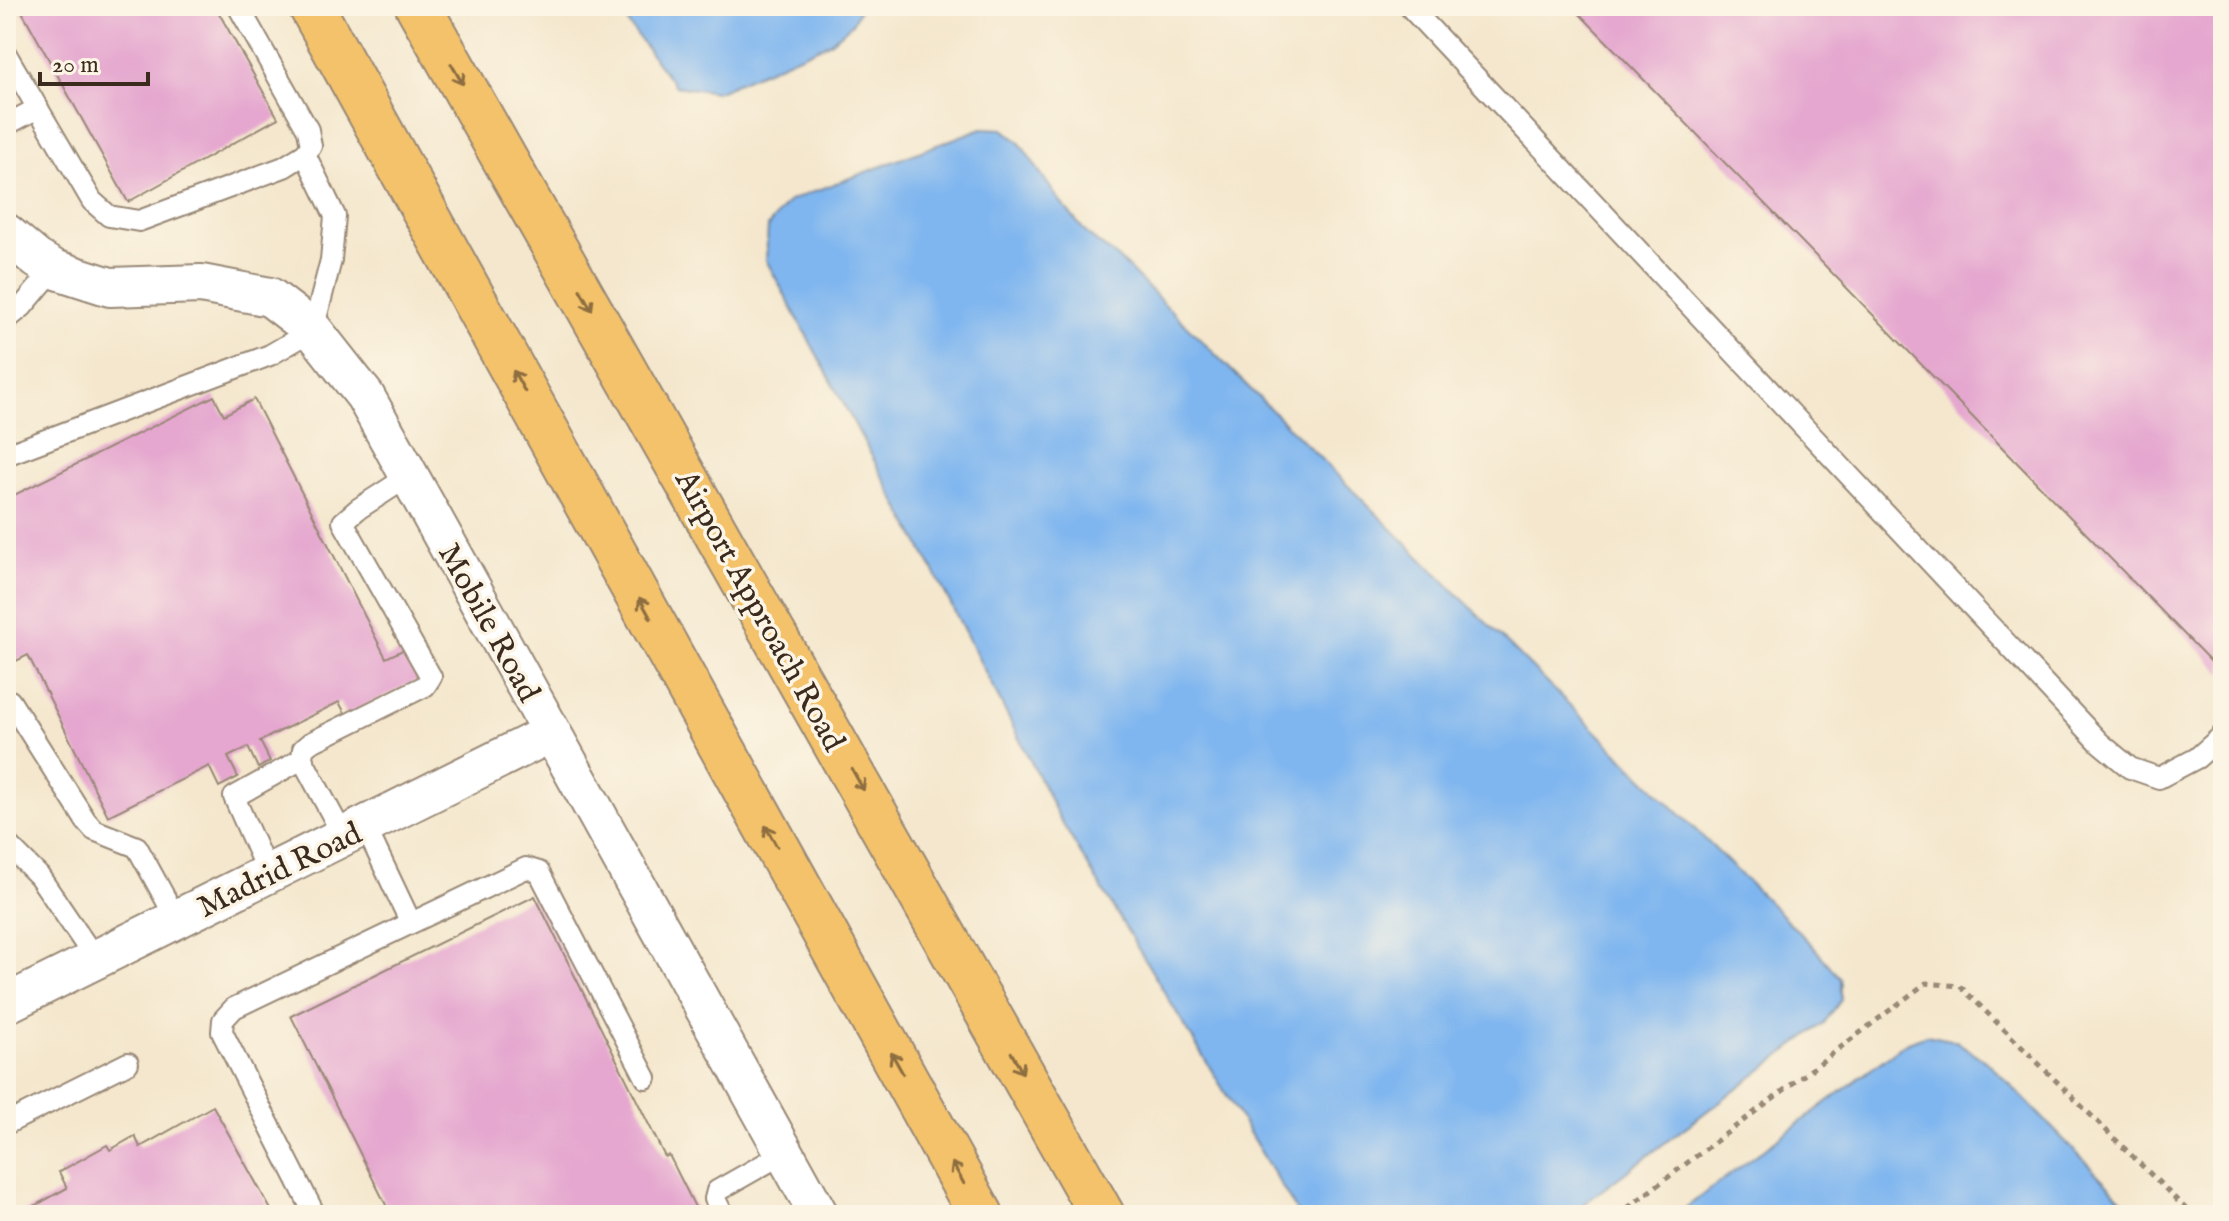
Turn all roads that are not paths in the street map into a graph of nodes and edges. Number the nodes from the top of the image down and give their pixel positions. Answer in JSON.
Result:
{"nodes":[{"id":1,"x":238,"y":6,"type":"edge"},
{"id":2,"x":311,"y":6,"type":"edge"},
{"id":3,"x":418,"y":6,"type":"edge"},
{"id":4,"x":1409,"y":6,"type":"edge"},
{"id":5,"x":6,"y":54,"type":"edge"},
{"id":6,"x":38,"y":108,"type":"junction"},
{"id":7,"x":6,"y":125,"type":"edge"},
{"id":8,"x":305,"y":154,"type":"junction"},
{"id":9,"x":6,"y":233,"type":"edge"},
{"id":10,"x":54,"y":269,"type":"junction"},
{"id":11,"x":6,"y":320,"type":"edge"},
{"id":12,"x":313,"y":330,"type":"junction"},
{"id":13,"x":6,"y":455,"type":"edge"},
{"id":14,"x":409,"y":476,"type":"junction"},
{"id":15,"x":10,"y":701,"type":"dead end"},
{"id":16,"x":551,"y":733,"type":"junction"},
{"id":17,"x":2223,"y":735,"type":"edge"},
{"id":18,"x":302,"y":759,"type":"junction"},
{"id":19,"x":355,"y":832,"type":"junction"},
{"id":20,"x":6,"y":843,"type":"edge"},
{"id":21,"x":268,"y":874,"type":"junction"},
{"id":22,"x":177,"y":920,"type":"junction"},
{"id":23,"x":410,"y":921,"type":"junction"},
{"id":24,"x":96,"y":960,"type":"junction"},
{"id":25,"x":6,"y":1004,"type":"edge"},
{"id":26,"x":128,"y":1063,"type":"dead end"},
{"id":27,"x":646,"y":1078,"type":"dead end"},
{"id":28,"x":6,"y":1124,"type":"edge"},
{"id":29,"x":784,"y":1153,"type":"junction"},
{"id":30,"x":315,"y":1215,"type":"edge"},
{"id":31,"x":723,"y":1215,"type":"edge"},
{"id":32,"x":819,"y":1215,"type":"edge"},
{"id":33,"x":981,"y":1215,"type":"edge"},
{"id":34,"x":1102,"y":1215,"type":"edge"}],
"edges":[{"from":1,"to":8,"type":"lane"},
{"from":33,"to":2,"type":"main road","one_way":true},
{"from":3,"to":34,"type":"main road","name":"Airport Approach Road","one_way":true},
{"from":4,"to":17,"type":"lane"},
{"from":5,"to":6,"type":"lane"},
{"from":6,"to":7,"type":"lane"},
{"from":6,"to":8,"type":"lane"},
{"from":8,"to":12,"type":"lane"},
{"from":9,"to":10,"type":"street","name":"Mobile Road"},
{"from":10,"to":11,"type":"lane"},
{"from":10,"to":12,"type":"street","name":"Mobile Road"},
{"from":12,"to":13,"type":"lane"},
{"from":12,"to":14,"type":"street","name":"Mobile Road"},
{"from":14,"to":16,"type":"street","name":"Mobile Road"},
{"from":14,"to":18,"type":"lane"},
{"from":15,"to":22,"type":"lane"},
{"from":16,"to":19,"type":"street","name":"Madrid Road"},
{"from":16,"to":29,"type":"street","name":"Mobile Road"},
{"from":18,"to":19,"type":"lane"},
{"from":18,"to":21,"type":"lane"},
{"from":19,"to":21,"type":"street","name":"Madrid Road"},
{"from":19,"to":23,"type":"lane"},
{"from":20,"to":24,"type":"lane"},
{"from":21,"to":22,"type":"street","name":"Madrid Road"},
{"from":22,"to":24,"type":"street","name":"Madrid Road"},
{"from":23,"to":27,"type":"lane"},
{"from":23,"to":30,"type":"lane"},
{"from":24,"to":25,"type":"street","name":"Madrid Road"},
{"from":26,"to":28,"type":"lane"},
{"from":29,"to":31,"type":"lane"},
{"from":29,"to":32,"type":"street","name":"Mobile Road"}]}
